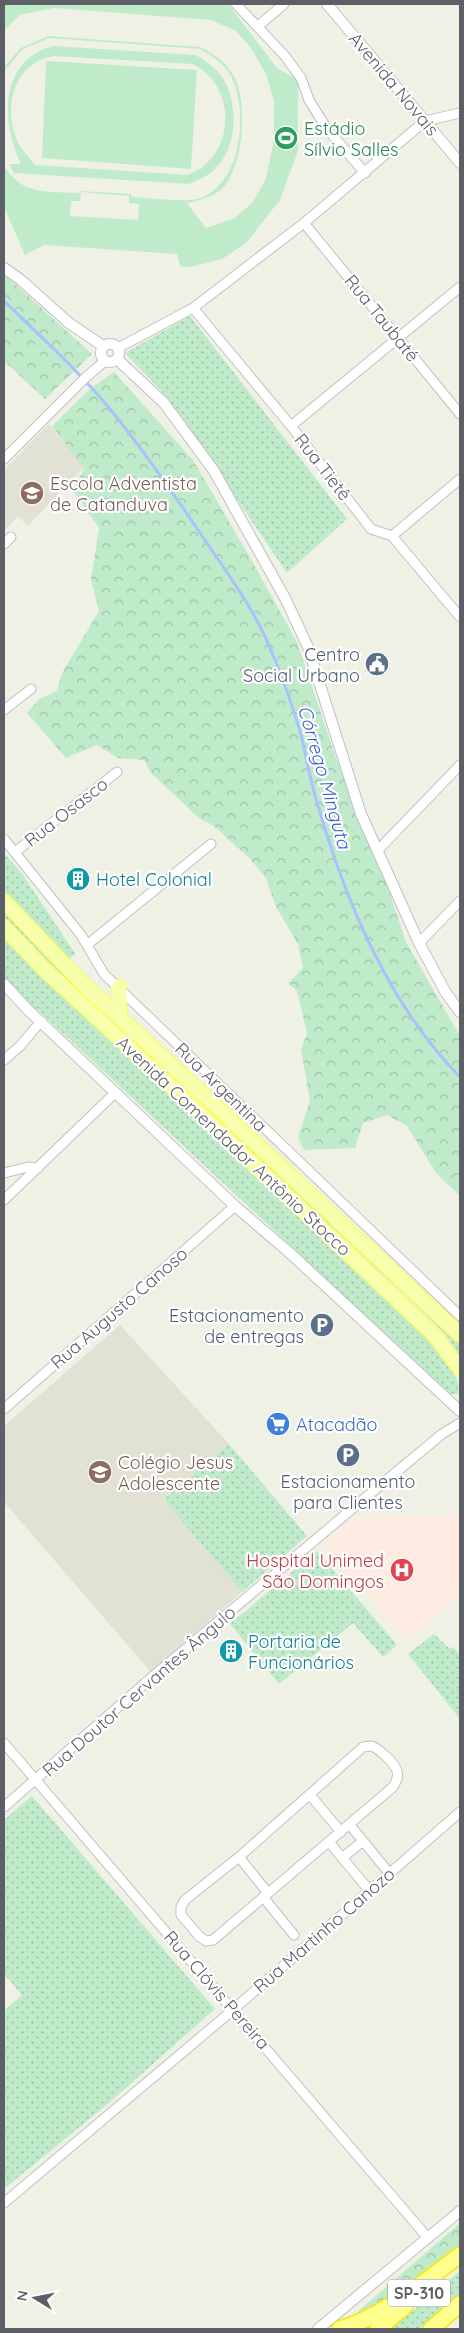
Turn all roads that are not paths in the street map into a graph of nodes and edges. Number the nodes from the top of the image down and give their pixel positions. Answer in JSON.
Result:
{"nodes":[{"id":1,"x":236,"y":4,"type":"edge"},
{"id":2,"x":284,"y":4,"type":"edge"},
{"id":3,"x":327,"y":4,"type":"edge"},
{"id":4,"x":258,"y":26,"type":"junction"},
{"id":5,"x":460,"y":113,"type":"edge"},
{"id":6,"x":425,"y":121,"type":"junction"},
{"id":7,"x":460,"y":163,"type":"edge"},
{"id":8,"x":365,"y":173,"type":"junction"},
{"id":9,"x":304,"y":223,"type":"junction"},
{"id":10,"x":4,"y":268,"type":"edge"},
{"id":11,"x":460,"y":287,"type":"edge"},
{"id":12,"x":192,"y":308,"type":"junction"},
{"id":13,"x":399,"y":338,"type":"junction"},
{"id":14,"x":103,"y":346,"type":"junction"},
{"id":15,"x":118,"y":348,"type":"junction"},
{"id":16,"x":117,"y":360,"type":"junction"},
{"id":17,"x":105,"y":361,"type":"junction"},
{"id":18,"x":460,"y":414,"type":"edge"},
{"id":19,"x":291,"y":426,"type":"junction"},
{"id":20,"x":4,"y":459,"type":"edge"},
{"id":21,"x":460,"y":480,"type":"edge"},
{"id":22,"x":392,"y":536,"type":"junction"},
{"id":23,"x":11,"y":537,"type":"dead end"},
{"id":24,"x":4,"y":544,"type":"edge"},
{"id":25,"x":460,"y":617,"type":"edge"},
{"id":26,"x":31,"y":689,"type":"dead end"},
{"id":27,"x":4,"y":710,"type":"edge"},
{"id":28,"x":460,"y":765,"type":"edge"},
{"id":29,"x":117,"y":772,"type":"dead end"},
{"id":30,"x":4,"y":838,"type":"edge"},
{"id":31,"x":211,"y":844,"type":"dead end"},
{"id":32,"x":377,"y":851,"type":"junction"},
{"id":33,"x":14,"y":852,"type":"junction"},
{"id":34,"x":4,"y":901,"type":"edge"},
{"id":35,"x":460,"y":901,"type":"edge"},
{"id":36,"x":4,"y":927,"type":"edge"},
{"id":37,"x":419,"y":943,"type":"junction"},
{"id":38,"x":87,"y":945,"type":"junction"},
{"id":39,"x":4,"y":984,"type":"edge"},
{"id":40,"x":119,"y":987,"type":"junction"},
{"id":41,"x":460,"y":1012,"type":"edge"},
{"id":42,"x":120,"y":1016,"type":"junction"},
{"id":43,"x":41,"y":1021,"type":"junction"},
{"id":44,"x":4,"y":1060,"type":"edge"},
{"id":45,"x":115,"y":1092,"type":"junction"},
{"id":46,"x":38,"y":1168,"type":"junction"},
{"id":47,"x":4,"y":1173,"type":"edge"},
{"id":48,"x":4,"y":1200,"type":"edge"},
{"id":49,"x":235,"y":1206,"type":"junction"},
{"id":50,"x":460,"y":1316,"type":"edge"},
{"id":51,"x":460,"y":1335,"type":"edge"},
{"id":52,"x":460,"y":1369,"type":"edge"},
{"id":53,"x":4,"y":1410,"type":"edge"},
{"id":54,"x":460,"y":1412,"type":"edge"},
{"id":55,"x":460,"y":1423,"type":"edge"},
{"id":56,"x":442,"y":1434,"type":"junction"},
{"id":57,"x":4,"y":1743,"type":"edge"},
{"id":58,"x":35,"y":1780,"type":"junction"},
{"id":59,"x":310,"y":1795,"type":"junction"},
{"id":60,"x":4,"y":1807,"type":"edge"},
{"id":61,"x":460,"y":1812,"type":"edge"},
{"id":62,"x":350,"y":1825,"type":"junction"},
{"id":63,"x":341,"y":1832,"type":"junction"},
{"id":64,"x":363,"y":1841,"type":"junction"},
{"id":65,"x":329,"y":1842,"type":"junction"},
{"id":66,"x":239,"y":1856,"type":"junction"},
{"id":67,"x":342,"y":1858,"type":"junction"},
{"id":68,"x":389,"y":1873,"type":"junction"},
{"id":69,"x":369,"y":1890,"type":"junction"},
{"id":70,"x":265,"y":1895,"type":"junction"},
{"id":71,"x":294,"y":1935,"type":"dead end"},
{"id":72,"x":234,"y":2009,"type":"junction"},
{"id":73,"x":4,"y":2203,"type":"edge"},
{"id":74,"x":460,"y":2211,"type":"edge"},
{"id":75,"x":428,"y":2238,"type":"junction"},
{"id":76,"x":460,"y":2256,"type":"edge"},
{"id":77,"x":460,"y":2304,"type":"edge"},
{"id":78,"x":460,"y":2314,"type":"edge"},
{"id":79,"x":318,"y":2329,"type":"edge"},
{"id":80,"x":340,"y":2329,"type":"edge"},
{"id":81,"x":378,"y":2329,"type":"edge"},
{"id":82,"x":431,"y":2329,"type":"edge"},
{"id":83,"x":444,"y":2329,"type":"edge"}],
"edges":[{"from":1,"to":4,"type":"street"},
{"from":2,"to":4,"type":"street"},
{"from":3,"to":6,"type":"street","name":"Avenida Novais"},
{"from":4,"to":8,"type":"street"},
{"from":5,"to":6,"type":"street"},
{"from":6,"to":7,"type":"street","name":"Avenida Novais"},
{"from":6,"to":8,"type":"street"},
{"from":8,"to":9,"type":"street"},
{"from":9,"to":12,"type":"street"},
{"from":9,"to":13,"type":"street","name":"Rua Taubaté"},
{"from":10,"to":14,"type":"street"},
{"from":11,"to":13,"type":"street"},
{"from":12,"to":15,"type":"street"},
{"from":12,"to":19,"type":"street","name":"Rua Tietê"},
{"from":13,"to":18,"type":"street","name":"Rua Taubaté"},
{"from":13,"to":19,"type":"street"},
{"from":14,"to":15,"type":"street"},
{"from":14,"to":17,"type":"street"},
{"from":15,"to":16,"type":"street"},
{"from":16,"to":17,"type":"street"},
{"from":16,"to":32,"type":"street"},
{"from":17,"to":20,"type":"street"},
{"from":19,"to":22,"type":"street","name":"Rua Tietê"},
{"from":21,"to":22,"type":"street"},
{"from":22,"to":25,"type":"street","name":"Rua Tietê"},
{"from":23,"to":24,"type":"street"},
{"from":26,"to":27,"type":"street"},
{"from":28,"to":32,"type":"street"},
{"from":29,"to":33,"type":"street","name":"Rua Osasco"},
{"from":30,"to":33,"type":"street","name":"Rua Argentina"},
{"from":31,"to":38,"type":"street"},
{"from":32,"to":37,"type":"street"},
{"from":33,"to":38,"type":"street","name":"Rua Argentina"},
{"from":34,"to":42,"type":"main road","name":"Avenida Comendador Antônio Stocco"},
{"from":35,"to":37,"type":"street"},
{"from":36,"to":52,"type":"main road","name":"Avenida Comendador Antônio Stocco"},
{"from":37,"to":41,"type":"street"},
{"from":38,"to":40,"type":"street","name":"Rua Argentina"},
{"from":39,"to":43,"type":"street"},
{"from":40,"to":42,"type":"main road"},
{"from":40,"to":50,"type":"street","name":"Rua Argentina"},
{"from":42,"to":51,"type":"main road","name":"Avenida Comendador Antônio Stocco"},
{"from":43,"to":44,"type":"street"},
{"from":43,"to":45,"type":"street"},
{"from":45,"to":46,"type":"street"},
{"from":45,"to":49,"type":"street"},
{"from":46,"to":47,"type":"street"},
{"from":46,"to":48,"type":"street"},
{"from":49,"to":53,"type":"street","name":"Rua Augusto Canoso"},
{"from":49,"to":54,"type":"street"},
{"from":54,"to":56,"type":"street"},
{"from":55,"to":56,"type":"street","name":"Rua Doutor Cervantes Ângulo"},
{"from":56,"to":58,"type":"street","name":"Rua Doutor Cervantes Ângulo"},
{"from":57,"to":58,"type":"street","name":"Rua Clóvis Pereira"},
{"from":58,"to":60,"type":"street","name":"Rua Doutor Cervantes Ângulo"},
{"from":58,"to":72,"type":"street","name":"Rua Clóvis Pereira"},
{"from":59,"to":62,"type":"street"},
{"from":59,"to":63,"type":"street"},
{"from":59,"to":66,"type":"street"},
{"from":61,"to":68,"type":"street","name":"Rua Martinho Canozo"},
{"from":62,"to":63,"type":"street"},
{"from":62,"to":64,"type":"street"},
{"from":63,"to":65,"type":"street"},
{"from":64,"to":67,"type":"street"},
{"from":64,"to":68,"type":"street"},
{"from":65,"to":67,"type":"street"},
{"from":65,"to":70,"type":"street"},
{"from":66,"to":70,"type":"street"},
{"from":66,"to":70,"type":"street"},
{"from":67,"to":69,"type":"street"},
{"from":68,"to":69,"type":"street","name":"Rua Martinho Canozo"},
{"from":69,"to":72,"type":"street","name":"Rua Martinho Canozo"},
{"from":70,"to":71,"type":"street"},
{"from":72,"to":73,"type":"street","name":"Rua Martinho Canozo"},
{"from":72,"to":75,"type":"street","name":"Rua Clóvis Pereira"},
{"from":74,"to":75,"type":"street"},
{"from":75,"to":79,"type":"street"},
{"from":76,"to":80,"type":"highway"},
{"from":76,"to":81,"type":"highway","number":"SP-310"},
{"from":77,"to":82,"type":"highway","number":"SP-310"},
{"from":78,"to":83,"type":"highway"}]}
